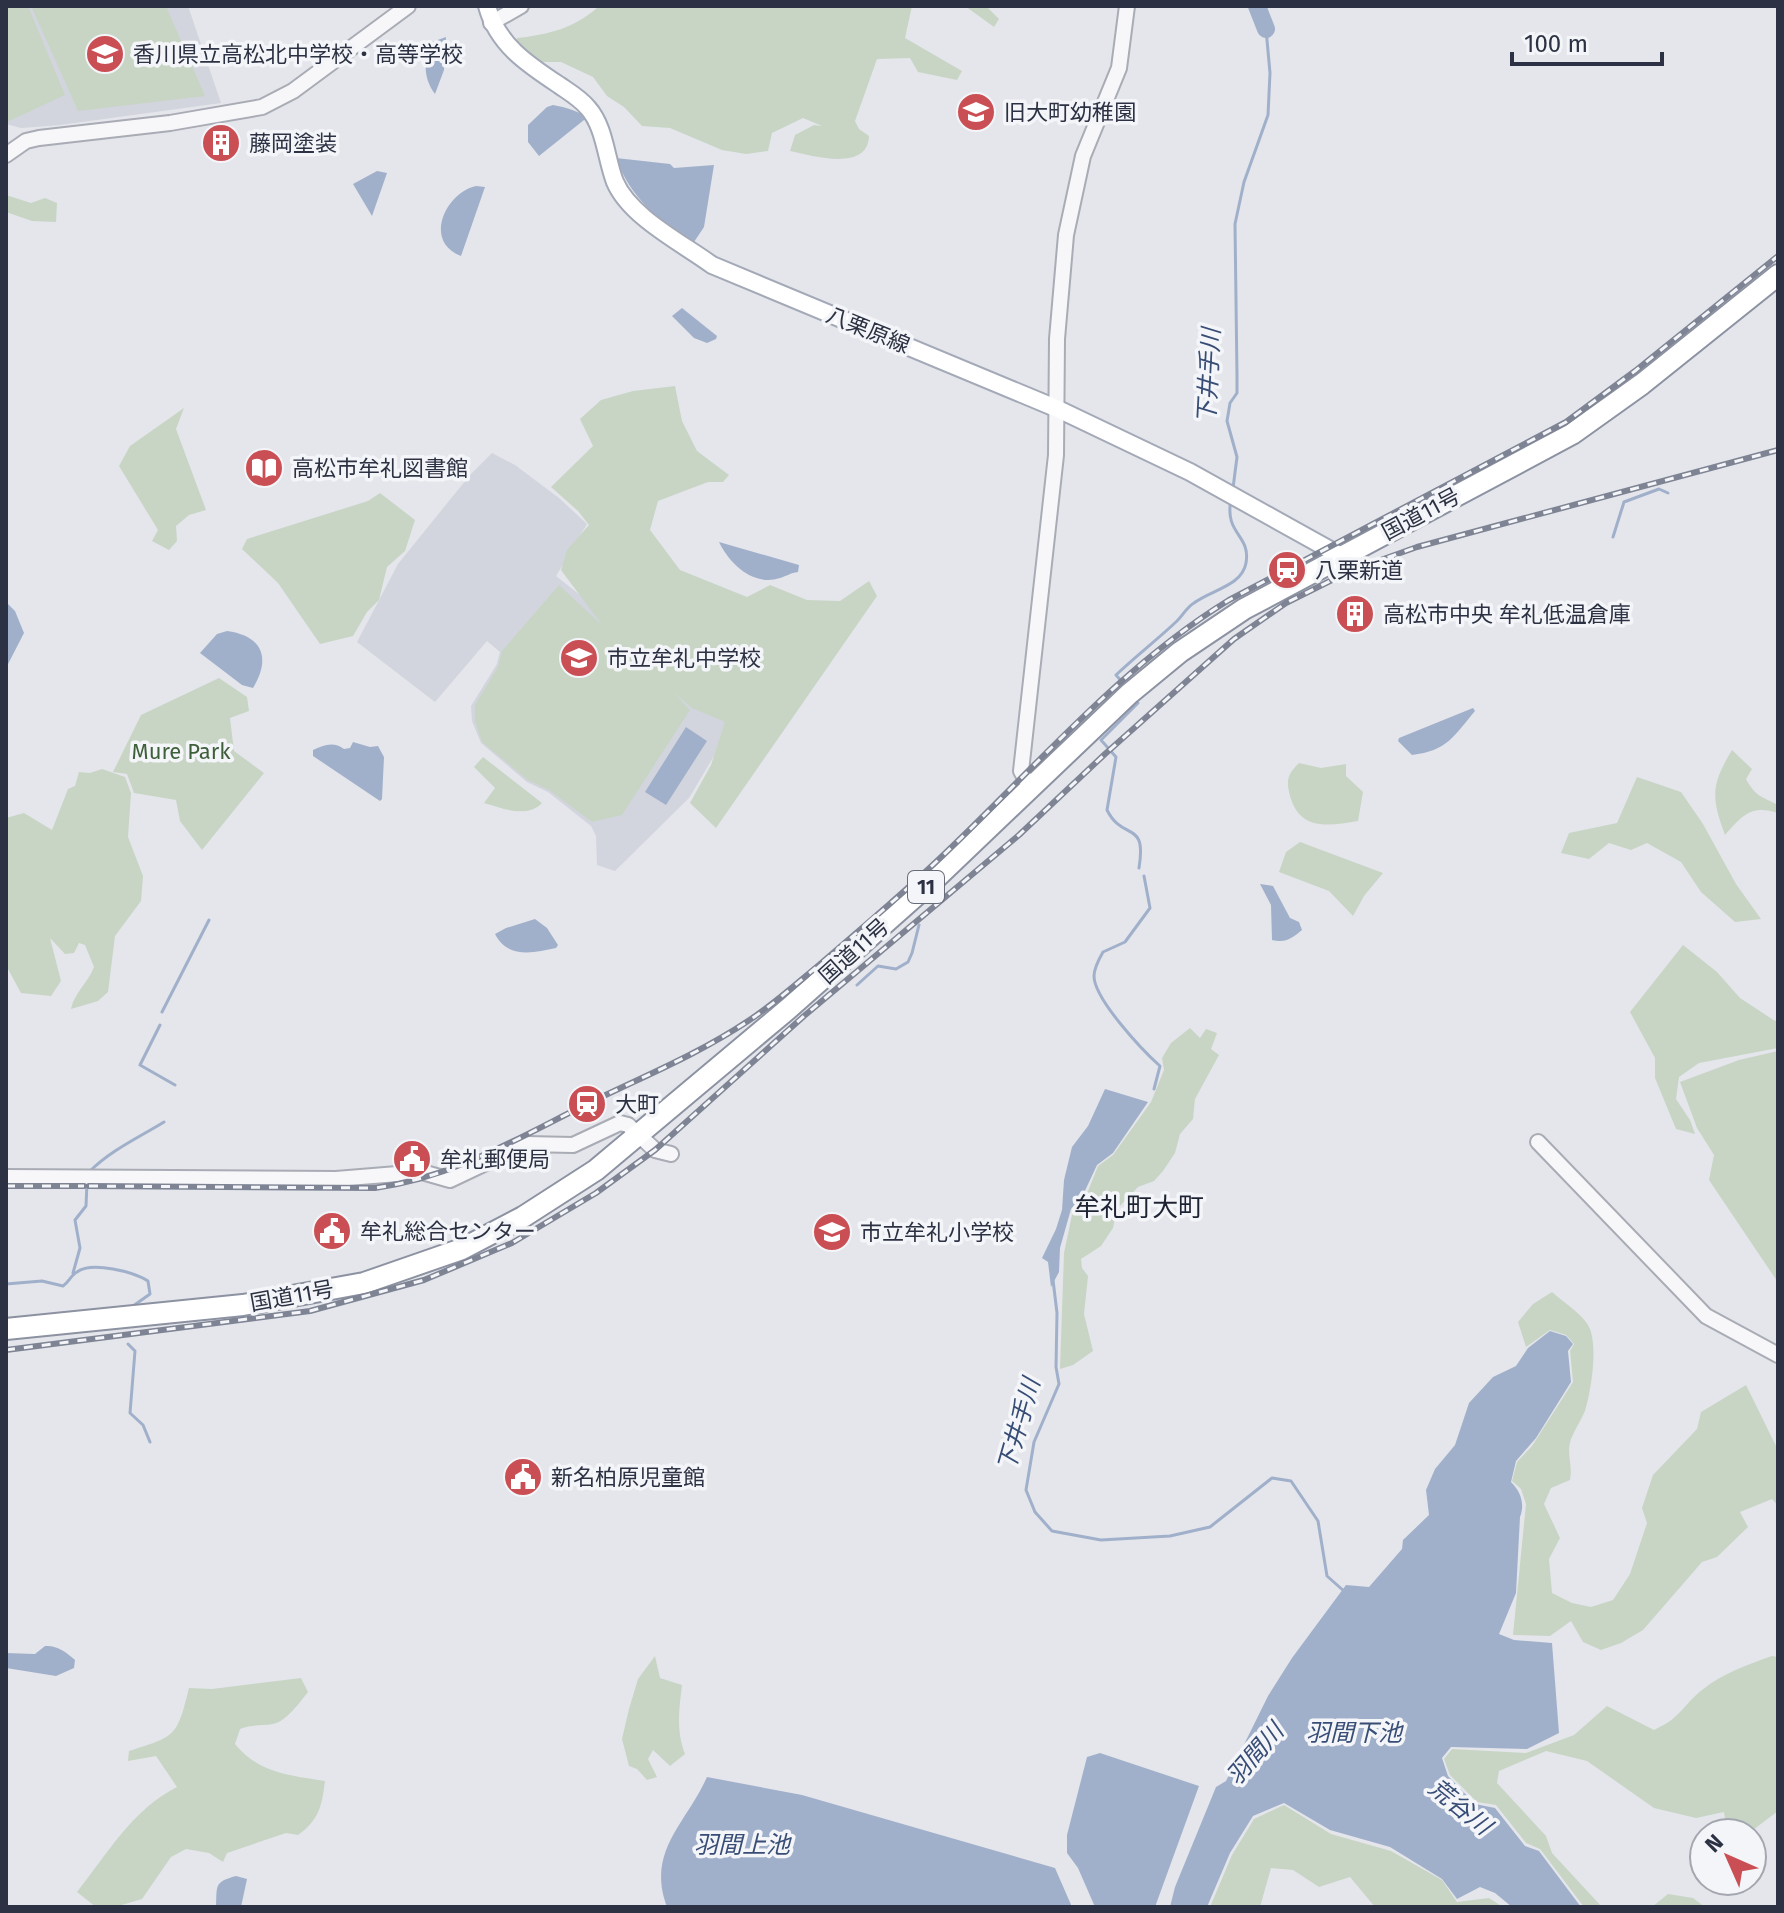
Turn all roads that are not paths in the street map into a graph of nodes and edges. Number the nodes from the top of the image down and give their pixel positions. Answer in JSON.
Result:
{"nodes":[{"id":1,"x":408,"y":6,"type":"edge"},
{"id":2,"x":487,"y":6,"type":"edge"},
{"id":3,"x":521,"y":6,"type":"edge"},
{"id":4,"x":1127,"y":6,"type":"edge"},
{"id":5,"x":491,"y":23,"type":"junction"},
{"id":6,"x":6,"y":155,"type":"edge"},
{"id":7,"x":1778,"y":275,"type":"edge"},
{"id":8,"x":1058,"y":409,"type":"junction"},
{"id":9,"x":1341,"y":556,"type":"junction"},
{"id":10,"x":1031,"y":789,"type":"junction"},
{"id":11,"x":640,"y":1135,"type":"junction"},
{"id":12,"x":1538,"y":1142,"type":"dead end"},
{"id":13,"x":671,"y":1154,"type":"dead end"},
{"id":14,"x":6,"y":1177,"type":"edge"},
{"id":15,"x":6,"y":1329,"type":"edge"},
{"id":16,"x":1778,"y":1355,"type":"edge"}],
"edges":[{"from":1,"to":6,"type":"street"},
{"from":2,"to":5,"type":"main road","name":"八栗原線"},
{"from":3,"to":5,"type":"street"},
{"from":4,"to":8,"type":"street"},
{"from":5,"to":8,"type":"main road","name":"八栗原線"},
{"from":7,"to":9,"type":"highway","name":"国道11号","number":"11"},
{"from":8,"to":9,"type":"main road","name":"八栗原線"},
{"from":8,"to":10,"type":"street"},
{"from":9,"to":10,"type":"highway","name":"国道11号","number":"11"},
{"from":10,"to":11,"type":"highway","name":"国道11号","number":"11"},
{"from":11,"to":13,"type":"street"},
{"from":11,"to":14,"type":"street"},
{"from":11,"to":15,"type":"highway","name":"国道11号","number":"11"},
{"from":12,"to":16,"type":"street"}]}
